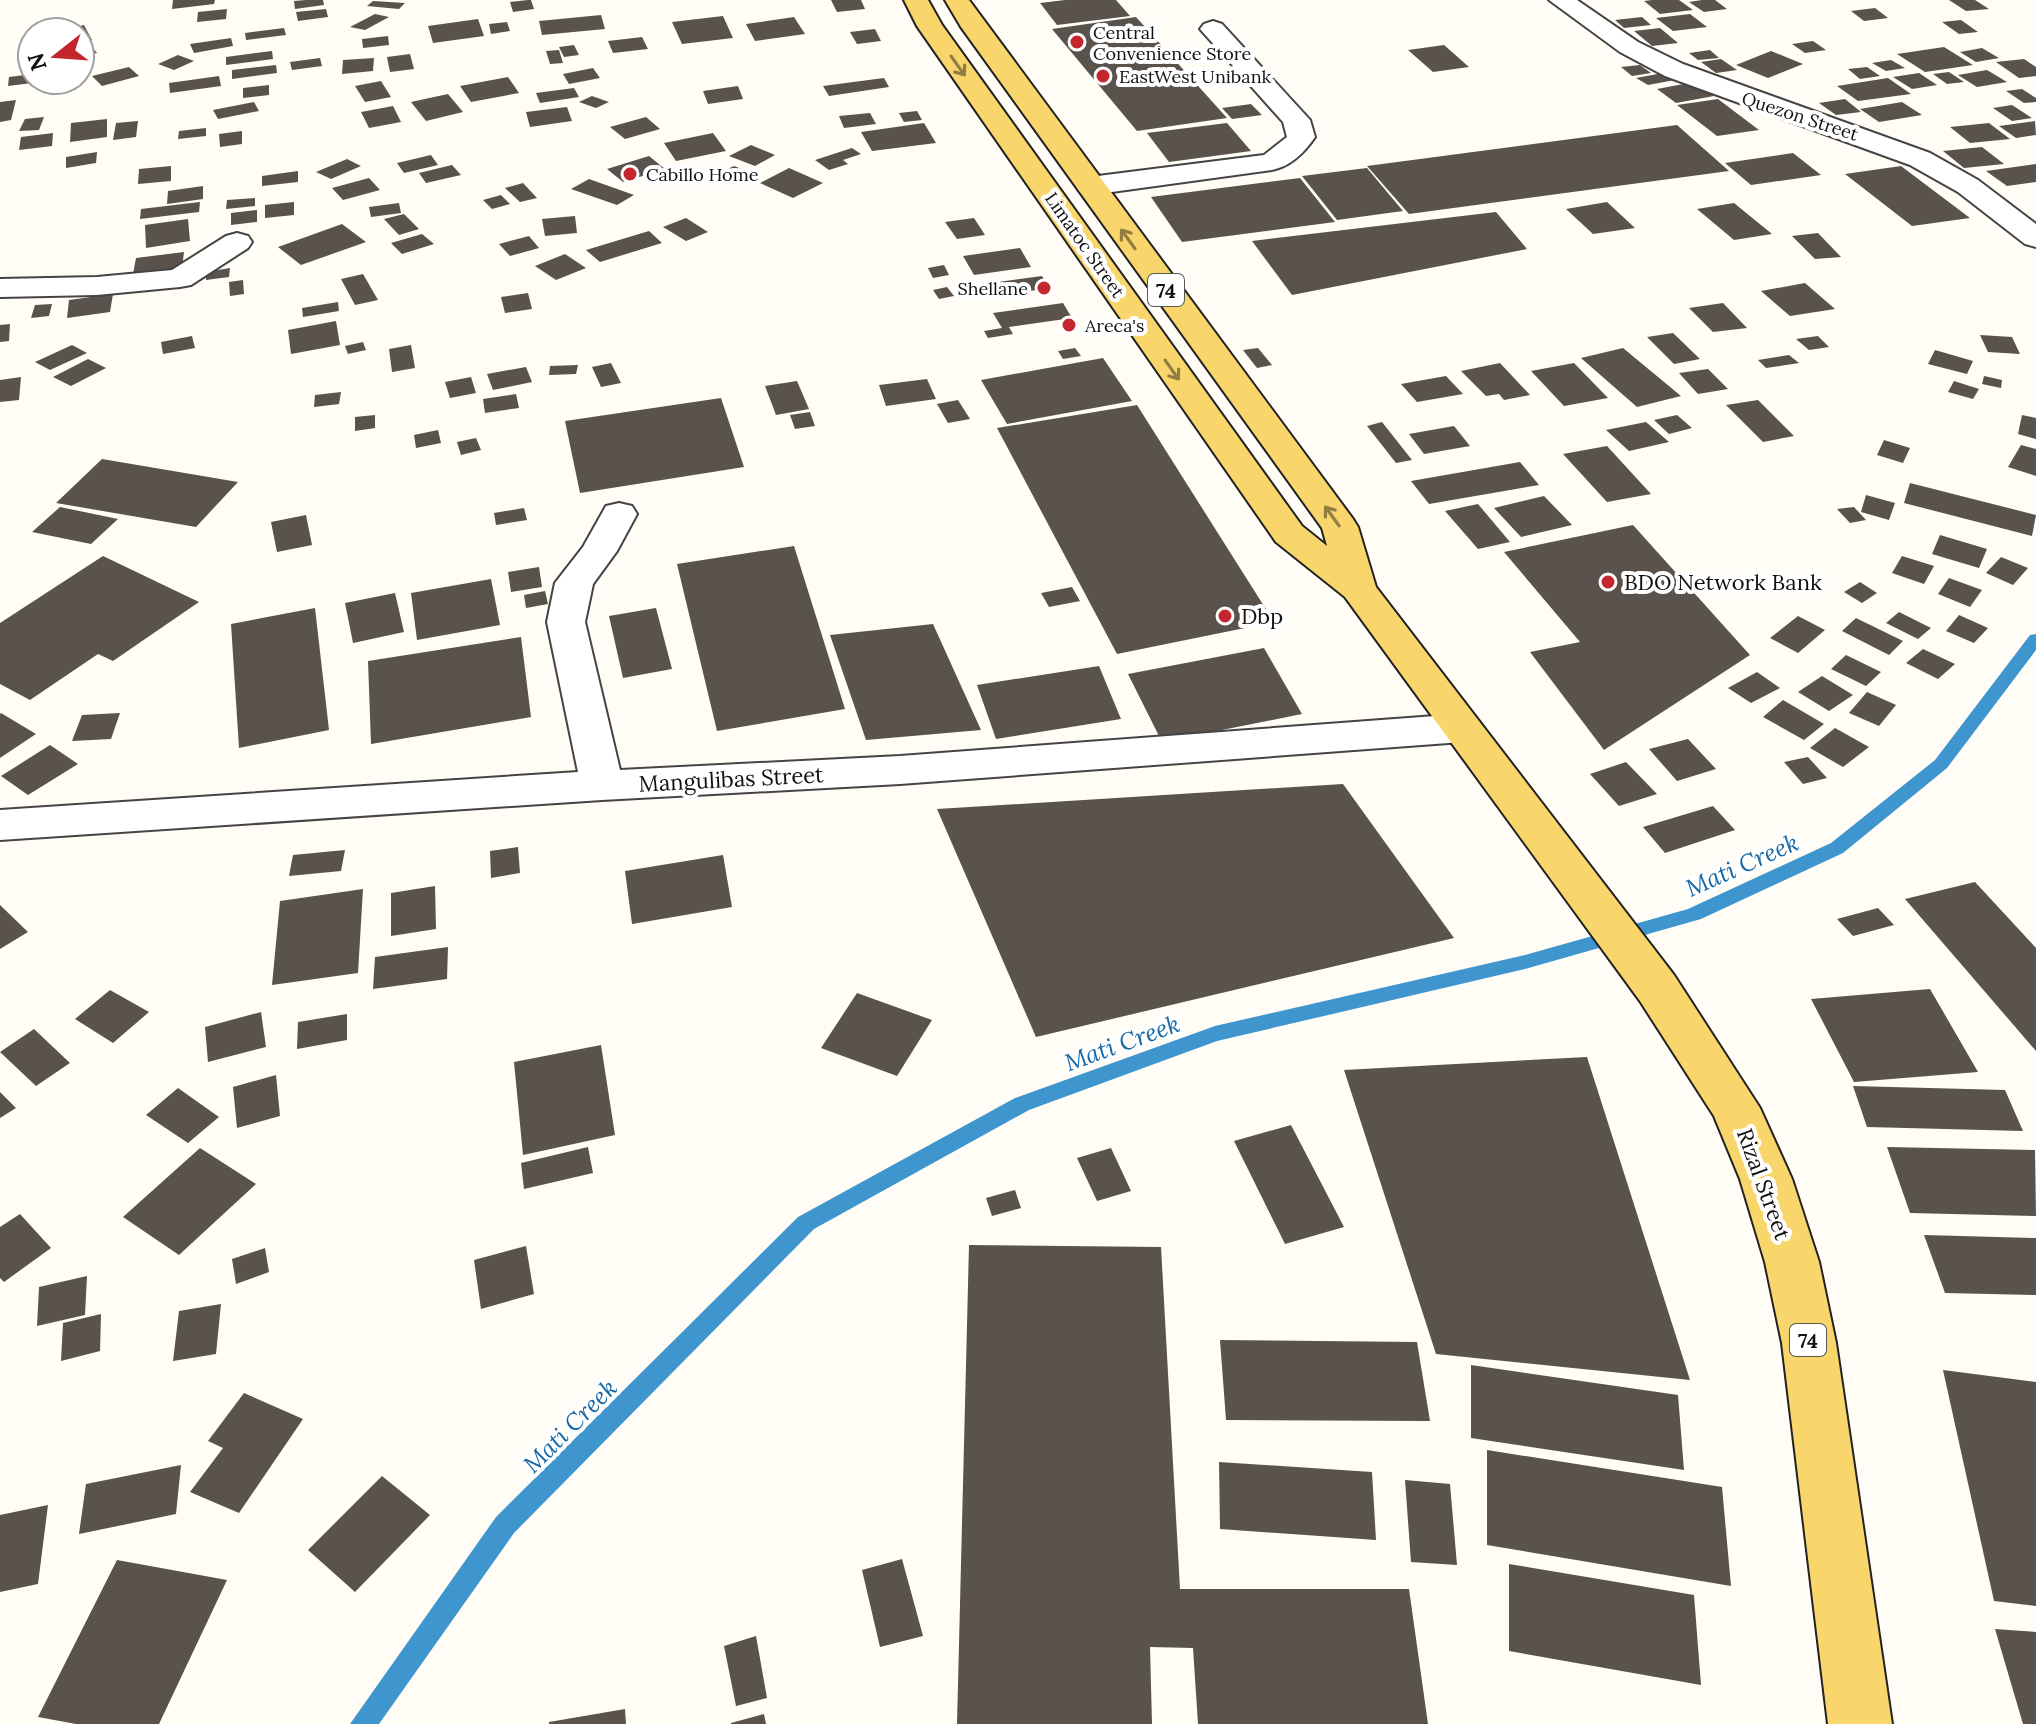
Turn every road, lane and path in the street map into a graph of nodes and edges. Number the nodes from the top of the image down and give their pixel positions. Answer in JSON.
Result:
{"nodes":[{"id":1,"x":916,"y":0,"type":"edge"},
{"id":2,"x":957,"y":0,"type":"edge"},
{"id":3,"x":1561,"y":0,"type":"edge"},
{"id":4,"x":1213,"y":29,"type":"dead end"},
{"id":5,"x":1093,"y":191,"type":"junction"},
{"id":6,"x":1054,"y":201,"type":"junction"},
{"id":7,"x":2036,"y":238,"type":"edge"},
{"id":8,"x":237,"y":242,"type":"dead end"},
{"id":9,"x":0,"y":288,"type":"edge"},
{"id":10,"x":619,"y":514,"type":"dead end"},
{"id":11,"x":1358,"y":589,"type":"junction"},
{"id":12,"x":1462,"y":728,"type":"junction"},
{"id":13,"x":602,"y":785,"type":"junction"},
{"id":14,"x":0,"y":825,"type":"edge"},
{"id":15,"x":1860,"y":1724,"type":"edge"}],
"edges":[{"from":1,"to":6,"type":"main road","name":"Limatoc Street","number":"74","one_way":true},
{"from":2,"to":5,"type":"main road","name":"Limatoc Street","number":"74"},
{"from":3,"to":7,"type":"street","name":"Quezon Street"},
{"from":4,"to":5,"type":"street"},
{"from":5,"to":6,"type":"main road"},
{"from":11,"to":5,"type":"main road","name":"Limatoc Street","number":"74","one_way":true},
{"from":6,"to":11,"type":"main road","name":"Limatoc Street","number":"74","one_way":true},
{"from":8,"to":9,"type":"street"},
{"from":10,"to":13,"type":"street"},
{"from":11,"to":12,"type":"main road","name":"Limatoc Street","number":"74"},
{"from":12,"to":13,"type":"street","name":"Mangulibas Street"},
{"from":12,"to":15,"type":"main road","name":"Rizal Street","number":"74"},
{"from":13,"to":14,"type":"street","name":"Mangulibas Street"}]}
